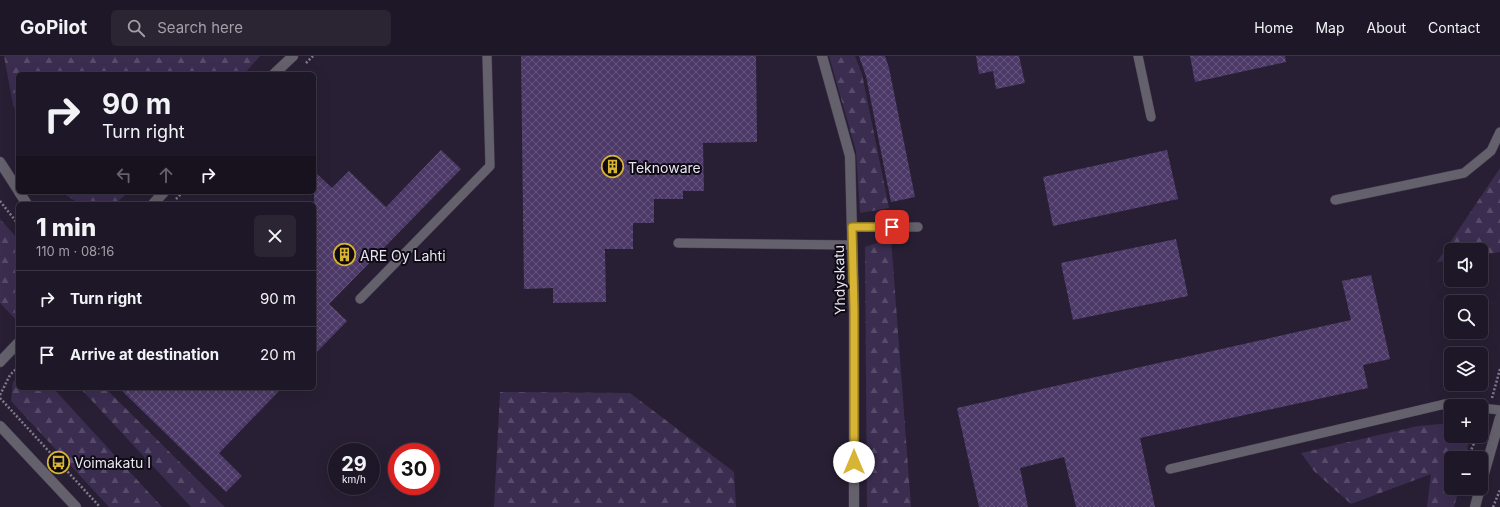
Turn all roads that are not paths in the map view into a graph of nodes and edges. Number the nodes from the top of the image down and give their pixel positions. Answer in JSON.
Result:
{"nodes":[{"id":1,"x":293,"y":56,"type":"edge"},
{"id":2,"x":487,"y":56,"type":"edge"},
{"id":3,"x":822,"y":56,"type":"edge"},
{"id":4,"x":1138,"y":56,"type":"edge"},
{"id":5,"x":276,"y":72,"type":"edge"},
{"id":6,"x":1151,"y":117,"type":"dead end"},
{"id":7,"x":1500,"y":132,"type":"edge"},
{"id":8,"x":0,"y":162,"type":"edge"},
{"id":9,"x":16,"y":186,"type":"edge"},
{"id":10,"x":162,"y":194,"type":"edge"},
{"id":11,"x":1335,"y":200,"type":"dead end"},
{"id":12,"x":154,"y":202,"type":"edge"},
{"id":13,"x":852,"y":227,"type":"junction"},
{"id":14,"x":918,"y":227,"type":"dead end"},
{"id":15,"x":678,"y":243,"type":"dead end"},
{"id":16,"x":852,"y":245,"type":"junction"},
{"id":17,"x":360,"y":299,"type":"dead end"},
{"id":18,"x":16,"y":345,"type":"edge"},
{"id":19,"x":0,"y":362,"type":"edge"},
{"id":20,"x":1444,"y":404,"type":"edge"},
{"id":21,"x":1488,"y":409,"type":"edge"},
{"id":22,"x":1500,"y":410,"type":"edge"},
{"id":23,"x":1500,"y":418,"type":"edge"},
{"id":24,"x":0,"y":426,"type":"edge"},
{"id":25,"x":1500,"y":445,"type":"edge"},
{"id":26,"x":1488,"y":460,"type":"edge"},
{"id":27,"x":1488,"y":467,"type":"edge"},
{"id":28,"x":1170,"y":469,"type":"dead end"},
{"id":29,"x":1478,"y":495,"type":"edge"},
{"id":30,"x":76,"y":507,"type":"edge"},
{"id":31,"x":854,"y":507,"type":"edge"},
{"id":32,"x":1475,"y":507,"type":"edge"}],
"edges":[{"from":1,"to":5,"type":"street"},
{"from":2,"to":17,"type":"lane"},
{"from":3,"to":13,"type":"street","name":"Yhdyskatu"},
{"from":4,"to":6,"type":"lane"},
{"from":7,"to":11,"type":"lane"},
{"from":8,"to":9,"type":"street"},
{"from":10,"to":12,"type":"street"},
{"from":13,"to":14,"type":"lane"},
{"from":13,"to":16,"type":"street","name":"Yhdyskatu"},
{"from":15,"to":16,"type":"lane"},
{"from":16,"to":31,"type":"street","name":"Yhdyskatu"},
{"from":18,"to":19,"type":"street"},
{"from":20,"to":28,"type":"lane"},
{"from":21,"to":22,"type":"lane"},
{"from":23,"to":26,"type":"street"},
{"from":24,"to":30,"type":"street"},
{"from":25,"to":27,"type":"street"},
{"from":29,"to":32,"type":"street"}]}
